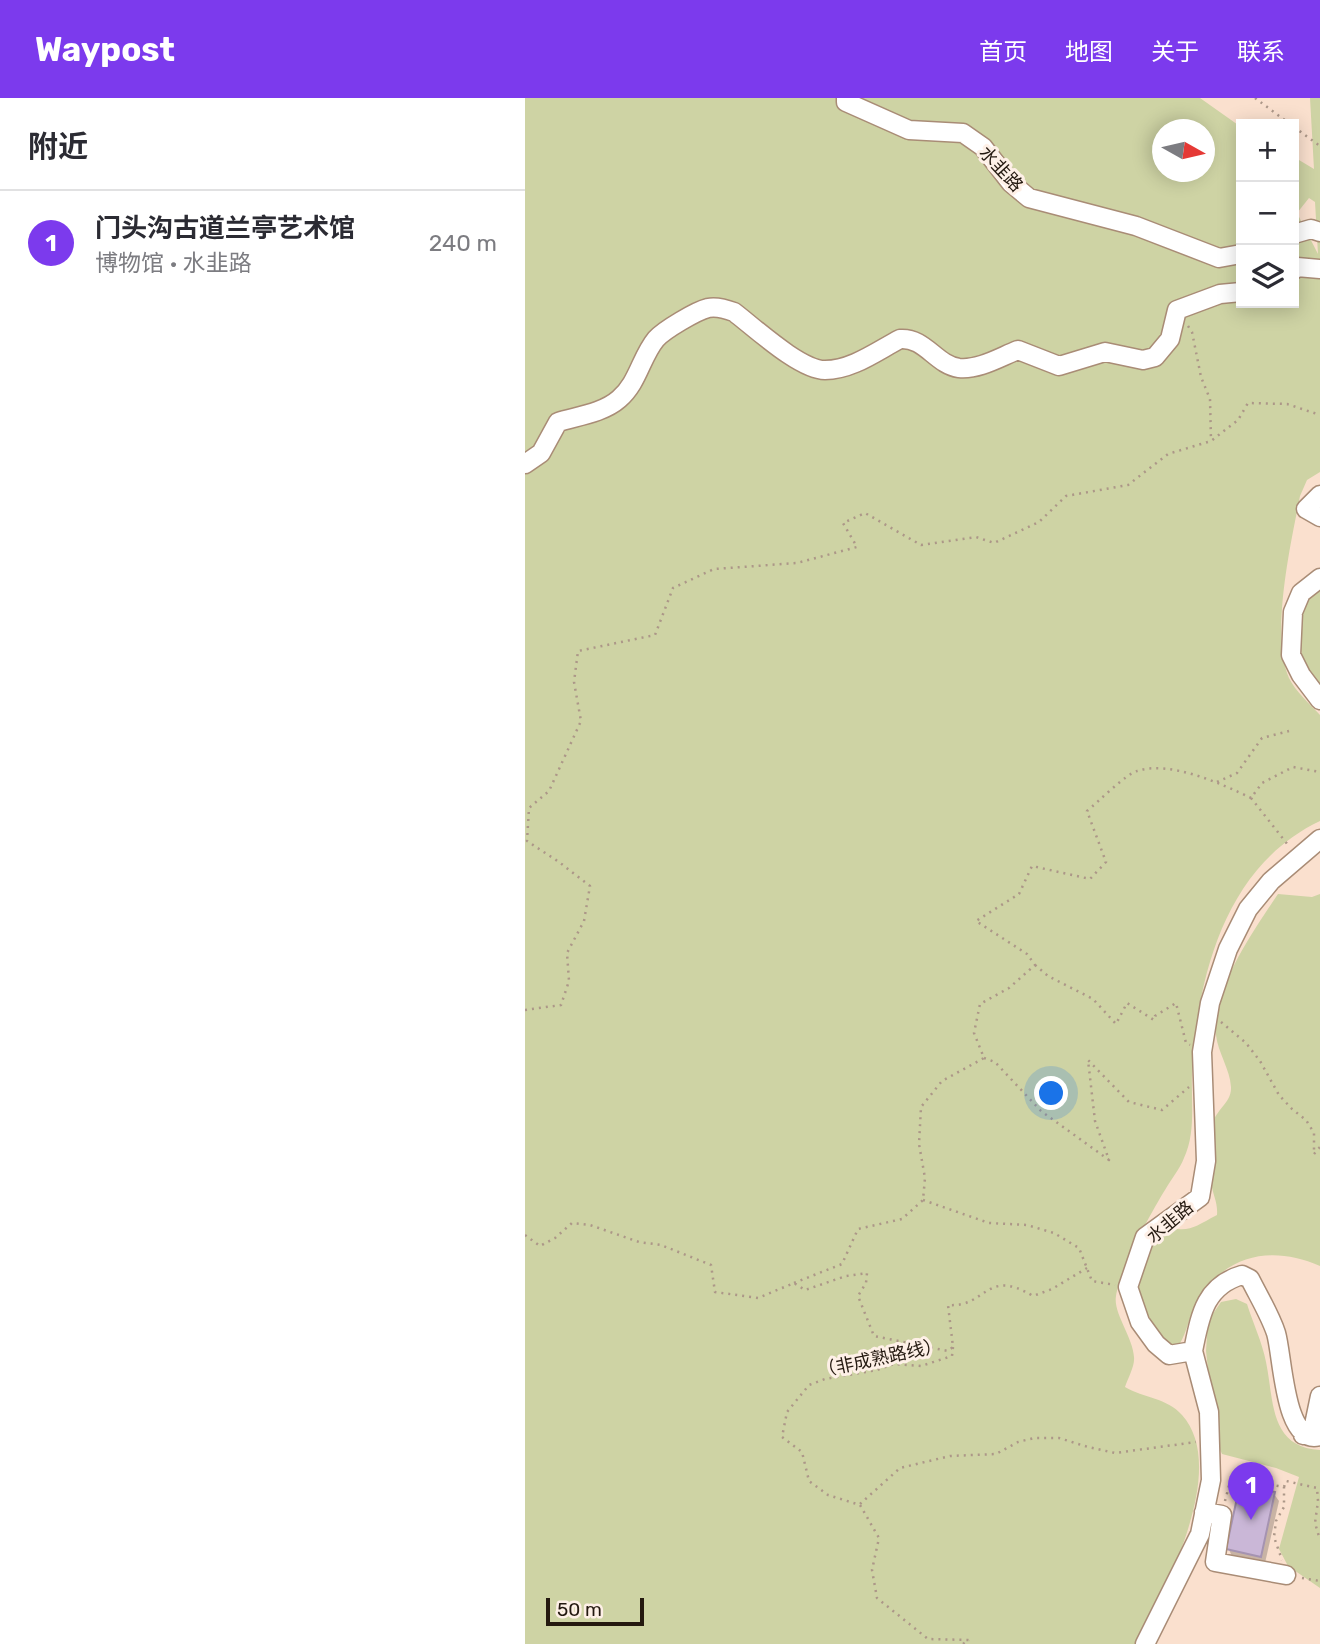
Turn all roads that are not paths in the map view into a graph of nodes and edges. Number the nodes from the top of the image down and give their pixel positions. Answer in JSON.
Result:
{"nodes":[{"id":1,"x":846,"y":98,"type":"edge"},
{"id":2,"x":1320,"y":232,"type":"edge"},
{"id":3,"x":1299,"y":233,"type":"edge"},
{"id":4,"x":1236,"y":255,"type":"edge"},
{"id":5,"x":1299,"y":267,"type":"edge"},
{"id":6,"x":1320,"y":269,"type":"edge"},
{"id":7,"x":1236,"y":292,"type":"edge"},
{"id":8,"x":525,"y":464,"type":"edge"},
{"id":9,"x":1320,"y":495,"type":"edge"},
{"id":10,"x":1320,"y":517,"type":"edge"},
{"id":11,"x":1320,"y":578,"type":"edge"},
{"id":12,"x":1320,"y":699,"type":"edge"},
{"id":13,"x":1320,"y":839,"type":"edge"},
{"id":14,"x":1193,"y":1351,"type":"junction"},
{"id":15,"x":1320,"y":1396,"type":"edge"},
{"id":16,"x":1311,"y":1436,"type":"edge"},
{"id":17,"x":1213,"y":1513,"type":"junction"},
{"id":18,"x":1286,"y":1575,"type":"road end"},
{"id":19,"x":1145,"y":1644,"type":"edge"}],
"edges":[{"from":1,"to":4,"type":"street","name":"水韭路"},
{"from":2,"to":3,"type":"street"},
{"from":5,"to":6,"type":"street"},
{"from":7,"to":8,"type":"street"},
{"from":9,"to":10,"type":"street"},
{"from":11,"to":12,"type":"street"},
{"from":13,"to":14,"type":"street","name":"水韭路"},
{"from":14,"to":16,"type":"street"},
{"from":14,"to":17,"type":"street"},
{"from":15,"to":16,"type":"street"},
{"from":17,"to":18,"type":"street"},
{"from":17,"to":19,"type":"street"}]}
